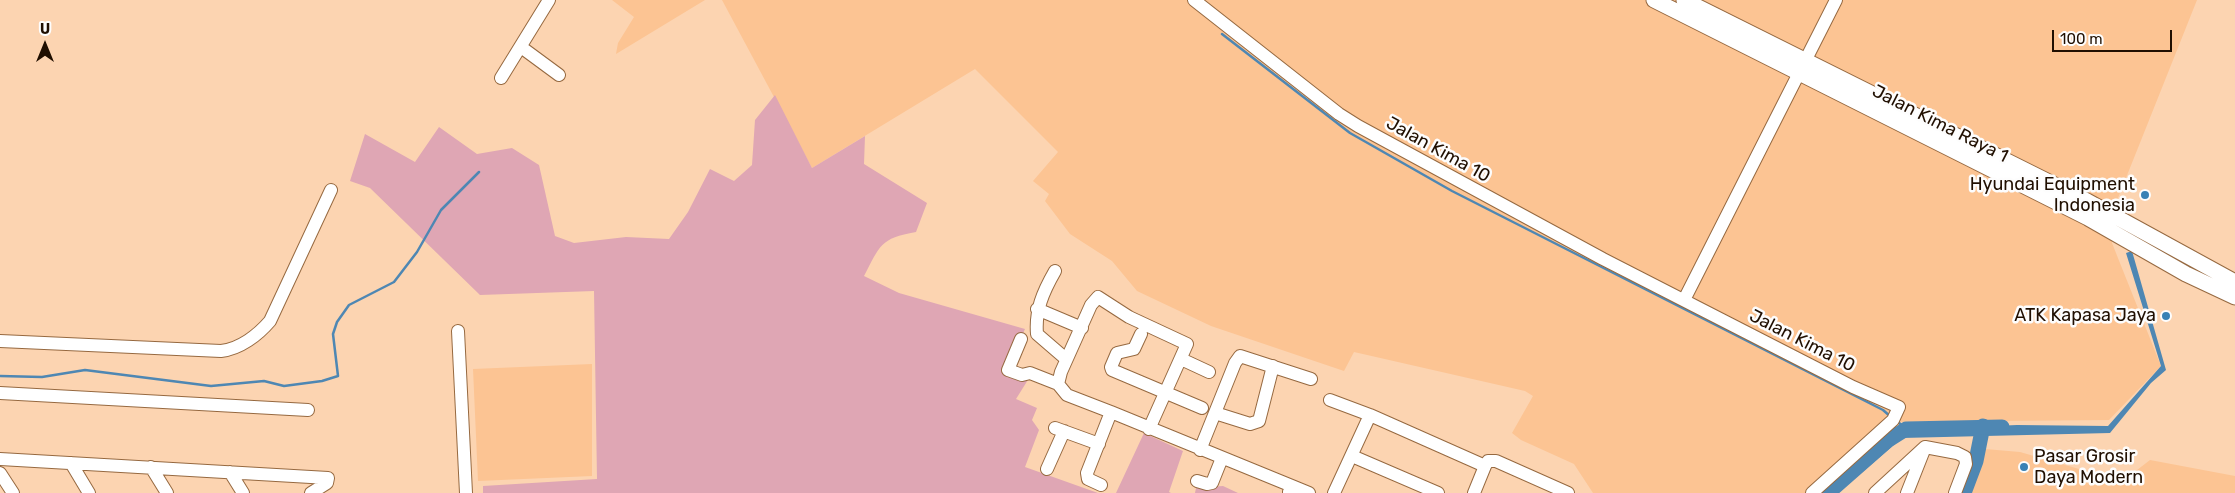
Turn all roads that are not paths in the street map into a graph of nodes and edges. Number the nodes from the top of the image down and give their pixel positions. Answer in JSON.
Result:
{"nodes":[{"id":1,"x":549,"y":0,"type":"edge"},
{"id":2,"x":1654,"y":0,"type":"edge"},
{"id":3,"x":1684,"y":0,"type":"edge"},
{"id":4,"x":1836,"y":0,"type":"edge"},
{"id":5,"x":1196,"y":1,"type":"edge"},
{"id":6,"x":521,"y":47,"type":"junction"},
{"id":7,"x":1803,"y":68,"type":"junction"},
{"id":8,"x":559,"y":75,"type":"dead end"},
{"id":9,"x":501,"y":78,"type":"dead end"},
{"id":10,"x":331,"y":190,"type":"dead end"},
{"id":11,"x":2084,"y":208,"type":"junction"},
{"id":12,"x":1055,"y":271,"type":"dead end"},
{"id":13,"x":2235,"y":282,"type":"edge"},
{"id":14,"x":2235,"y":296,"type":"edge"},
{"id":15,"x":1684,"y":300,"type":"junction"},
{"id":16,"x":1037,"y":309,"type":"junction"},
{"id":17,"x":1082,"y":328,"type":"junction"},
{"id":18,"x":458,"y":330,"type":"dead end"},
{"id":19,"x":1141,"y":334,"type":"dead end"},
{"id":20,"x":1021,"y":338,"type":"dead end"},
{"id":21,"x":0,"y":341,"type":"edge"},
{"id":22,"x":1066,"y":359,"type":"junction"},
{"id":23,"x":1181,"y":359,"type":"junction"},
{"id":24,"x":1273,"y":366,"type":"junction"},
{"id":25,"x":1209,"y":372,"type":"dead end"},
{"id":26,"x":1311,"y":379,"type":"dead end"},
{"id":27,"x":1058,"y":384,"type":"junction"},
{"id":28,"x":1166,"y":392,"type":"junction"},
{"id":29,"x":0,"y":393,"type":"edge"},
{"id":30,"x":1330,"y":400,"type":"dead end"},
{"id":31,"x":1202,"y":408,"type":"dead end"},
{"id":32,"x":308,"y":410,"type":"dead end"},
{"id":33,"x":1111,"y":412,"type":"junction"},
{"id":34,"x":1215,"y":412,"type":"junction"},
{"id":35,"x":1370,"y":415,"type":"junction"},
{"id":36,"x":1150,"y":429,"type":"junction"},
{"id":37,"x":1099,"y":444,"type":"junction"},
{"id":38,"x":1925,"y":447,"type":"junction"},
{"id":39,"x":1200,"y":450,"type":"junction"},
{"id":40,"x":1352,"y":456,"type":"junction"},
{"id":41,"x":0,"y":458,"type":"edge"},
{"id":42,"x":1222,"y":458,"type":"junction"},
{"id":43,"x":71,"y":463,"type":"junction"},
{"id":44,"x":1485,"y":466,"type":"junction"},
{"id":45,"x":151,"y":467,"type":"junction"},
{"id":46,"x":1047,"y":469,"type":"dead end"},
{"id":47,"x":230,"y":472,"type":"junction"},
{"id":48,"x":0,"y":473,"type":"edge"},
{"id":49,"x":1197,"y":481,"type":"dead end"},
{"id":50,"x":1102,"y":485,"type":"dead end"},
{"id":51,"x":1290,"y":489,"type":"edge"},
{"id":52,"x":13,"y":493,"type":"edge"},
{"id":53,"x":89,"y":493,"type":"edge"},
{"id":54,"x":167,"y":493,"type":"edge"},
{"id":55,"x":243,"y":493,"type":"edge"},
{"id":56,"x":311,"y":493,"type":"edge"},
{"id":57,"x":466,"y":493,"type":"edge"},
{"id":58,"x":1309,"y":493,"type":"edge"},
{"id":59,"x":1334,"y":493,"type":"edge"},
{"id":60,"x":1438,"y":493,"type":"edge"},
{"id":61,"x":1474,"y":493,"type":"edge"},
{"id":62,"x":1568,"y":493,"type":"edge"},
{"id":63,"x":1812,"y":493,"type":"edge"},
{"id":64,"x":1875,"y":493,"type":"edge"},
{"id":65,"x":1907,"y":493,"type":"edge"},
{"id":66,"x":1955,"y":493,"type":"edge"}],
"edges":[{"from":1,"to":6,"type":"street"},
{"from":2,"to":7,"type":"main road"},
{"from":3,"to":7,"type":"main road"},
{"from":4,"to":7,"type":"street"},
{"from":5,"to":15,"type":"street","name":"Jalan Kima 10"},
{"from":6,"to":8,"type":"street"},
{"from":6,"to":9,"type":"street"},
{"from":7,"to":11,"type":"main road"},
{"from":7,"to":15,"type":"street"},
{"from":10,"to":21,"type":"street"},
{"from":11,"to":13,"type":"main road"},
{"from":11,"to":14,"type":"main road"},
{"from":12,"to":16,"type":"street"},
{"from":15,"to":63,"type":"street","name":"Jalan Kima 10"},
{"from":16,"to":17,"type":"street"},
{"from":16,"to":22,"type":"street"},
{"from":17,"to":22,"type":"street"},
{"from":17,"to":23,"type":"street"},
{"from":18,"to":57,"type":"street"},
{"from":19,"to":28,"type":"street"},
{"from":20,"to":27,"type":"street"},
{"from":22,"to":27,"type":"street"},
{"from":23,"to":25,"type":"street"},
{"from":23,"to":28,"type":"street"},
{"from":24,"to":26,"type":"street"},
{"from":24,"to":34,"type":"street"},
{"from":24,"to":34,"type":"street"},
{"from":27,"to":33,"type":"street"},
{"from":28,"to":31,"type":"street"},
{"from":28,"to":36,"type":"street"},
{"from":29,"to":32,"type":"street"},
{"from":30,"to":35,"type":"street"},
{"from":33,"to":36,"type":"street"},
{"from":33,"to":37,"type":"street"},
{"from":34,"to":39,"type":"street"},
{"from":35,"to":40,"type":"street"},
{"from":35,"to":44,"type":"street"},
{"from":36,"to":39,"type":"street"},
{"from":37,"to":46,"type":"street"},
{"from":37,"to":50,"type":"street"},
{"from":38,"to":64,"type":"street"},
{"from":38,"to":65,"type":"street"},
{"from":38,"to":66,"type":"street"},
{"from":39,"to":42,"type":"street"},
{"from":40,"to":59,"type":"street"},
{"from":40,"to":60,"type":"street"},
{"from":41,"to":43,"type":"street"},
{"from":42,"to":49,"type":"street"},
{"from":42,"to":51,"type":"street"},
{"from":43,"to":45,"type":"street"},
{"from":43,"to":53,"type":"street"},
{"from":44,"to":61,"type":"street"},
{"from":44,"to":62,"type":"street"},
{"from":45,"to":47,"type":"street"},
{"from":45,"to":54,"type":"street"},
{"from":47,"to":55,"type":"street"},
{"from":47,"to":56,"type":"street"},
{"from":48,"to":52,"type":"street"},
{"from":51,"to":58,"type":"street"}]}
